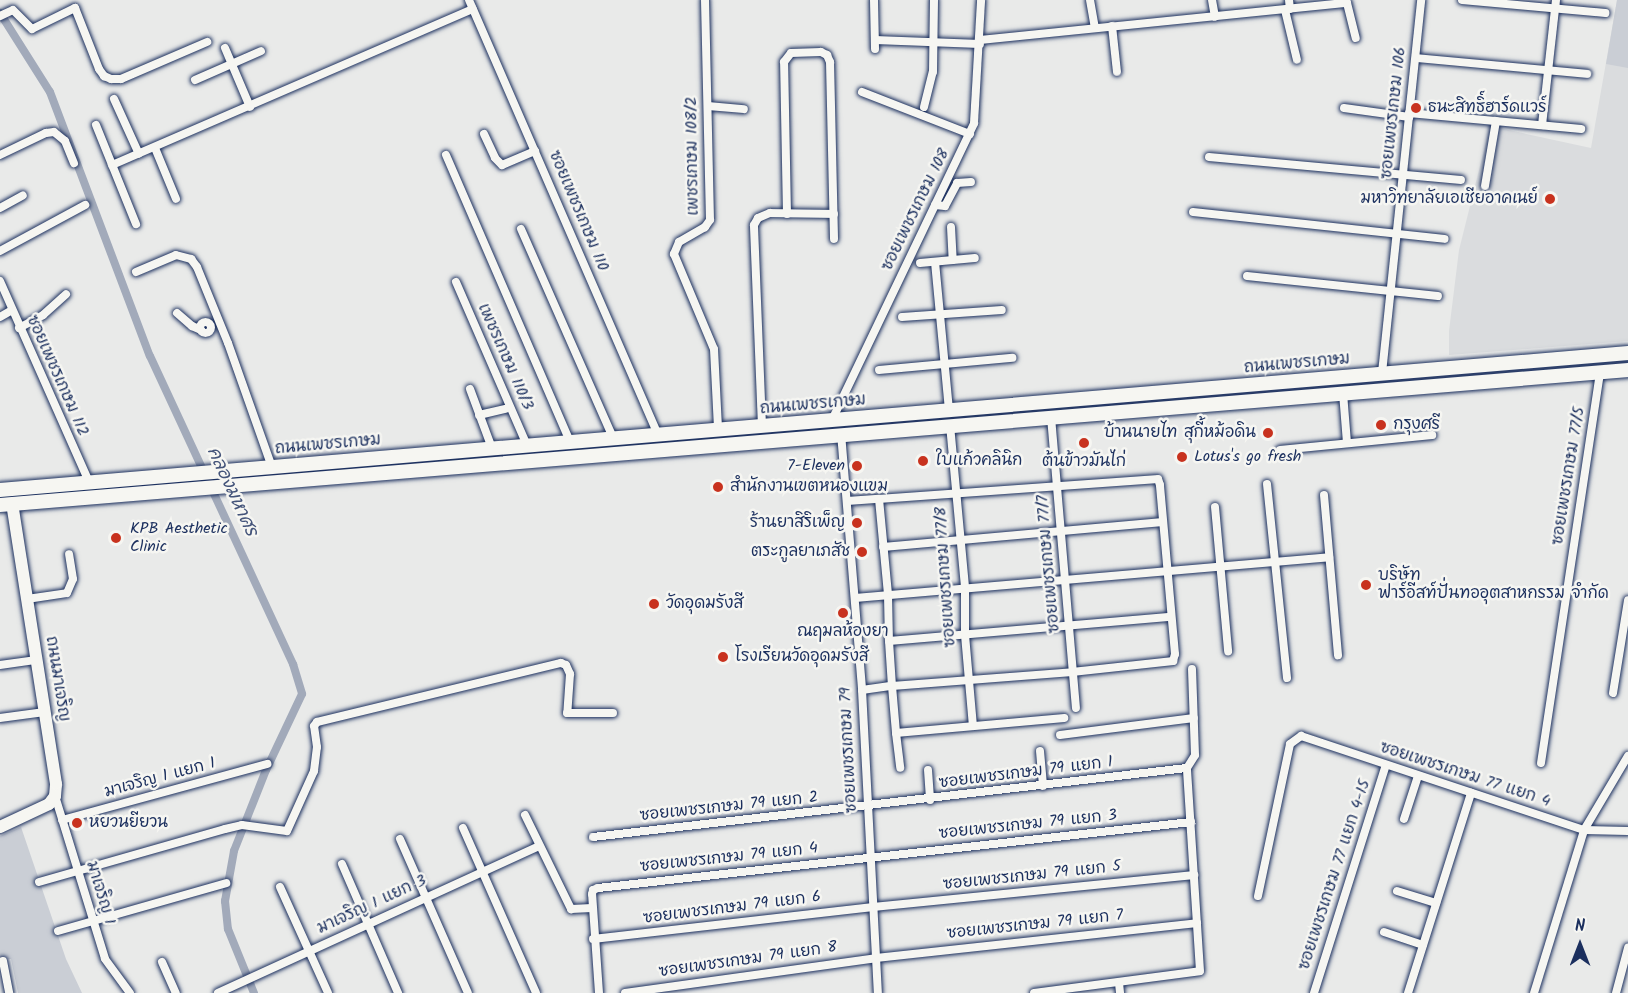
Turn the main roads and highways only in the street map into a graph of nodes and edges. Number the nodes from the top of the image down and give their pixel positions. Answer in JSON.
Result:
{"nodes":[{"id":1,"x":1628,"y":353,"type":"edge"},
{"id":2,"x":1628,"y":370,"type":"edge"},
{"id":3,"x":527,"y":445,"type":"junction"},
{"id":4,"x":530,"y":460,"type":"junction"},
{"id":5,"x":6,"y":490,"type":"edge"},
{"id":6,"x":6,"y":504,"type":"edge"},
{"id":7,"x":0,"y":827,"type":"edge"}],
"edges":[{"from":1,"to":3,"type":"main road","name":"ถนนเพชรเกษม"},
{"from":2,"to":4,"type":"main road","name":"ถนนเพชรเกษม"},
{"from":3,"to":4,"type":"main road"},
{"from":3,"to":5,"type":"main road","name":"ถนนเพชรเกษม"},
{"from":4,"to":6,"type":"main road","name":"ถนนเพชรเกษม"},
{"from":5,"to":6,"type":"main road"},
{"from":6,"to":7,"type":"main road","name":"ถนนมาเจริญ"}]}
